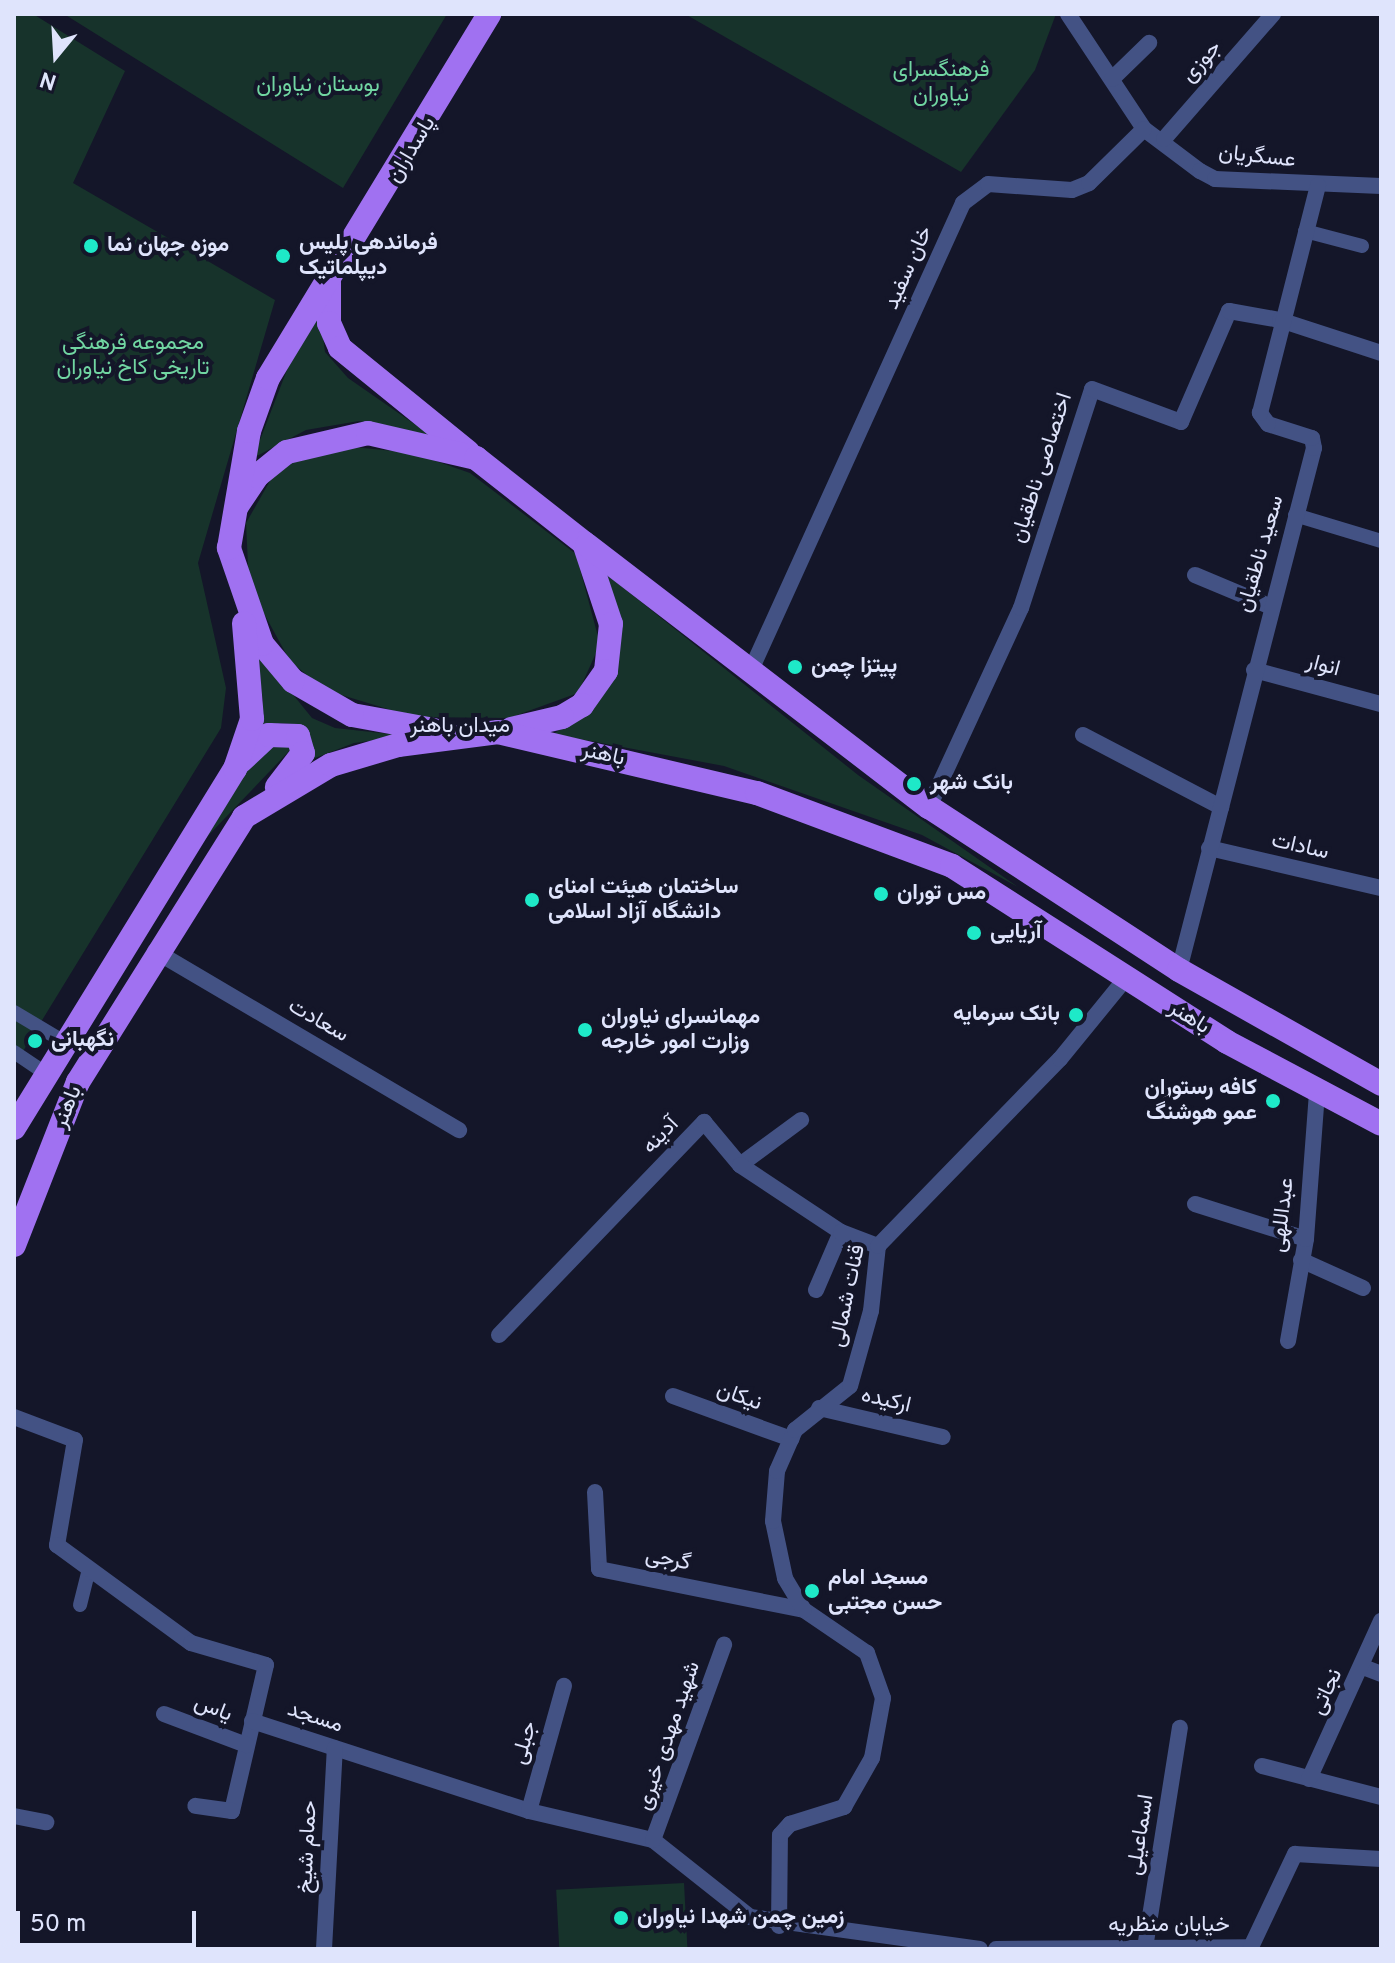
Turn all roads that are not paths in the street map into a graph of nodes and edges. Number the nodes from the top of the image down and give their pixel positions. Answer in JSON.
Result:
{"nodes":[{"id":1,"x":489,"y":14,"type":"edge"},
{"id":2,"x":1068,"y":14,"type":"edge"},
{"id":3,"x":1273,"y":14,"type":"edge"},
{"id":4,"x":1149,"y":43,"type":"dead end"},
{"id":5,"x":1112,"y":79,"type":"junction"},
{"id":6,"x":1144,"y":129,"type":"junction"},
{"id":7,"x":1164,"y":139,"type":"junction"},
{"id":8,"x":1318,"y":185,"type":"junction"},
{"id":9,"x":1381,"y":186,"type":"edge"},
{"id":10,"x":1305,"y":231,"type":"junction"},
{"id":11,"x":1362,"y":246,"type":"dead end"},
{"id":12,"x":329,"y":283,"type":"junction"},
{"id":13,"x":1280,"y":320,"type":"junction"},
{"id":14,"x":1381,"y":353,"type":"edge"},
{"id":15,"x":476,"y":458,"type":"junction"},
{"id":16,"x":237,"y":506,"type":"junction"},
{"id":17,"x":1295,"y":515,"type":"junction"},
{"id":18,"x":1381,"y":541,"type":"edge"},
{"id":19,"x":584,"y":543,"type":"junction"},
{"id":20,"x":1195,"y":575,"type":"dead end"},
{"id":21,"x":240,"y":597,"type":"junction"},
{"id":22,"x":1269,"y":606,"type":"junction"},
{"id":23,"x":751,"y":670,"type":"junction"},
{"id":24,"x":1254,"y":670,"type":"junction"},
{"id":25,"x":1381,"y":704,"type":"edge"},
{"id":26,"x":498,"y":732,"type":"junction"},
{"id":27,"x":1083,"y":735,"type":"dead end"},
{"id":28,"x":235,"y":769,"type":"junction"},
{"id":29,"x":266,"y":798,"type":"junction"},
{"id":30,"x":929,"y":807,"type":"junction"},
{"id":31,"x":1221,"y":807,"type":"junction"},
{"id":32,"x":1209,"y":848,"type":"junction"},
{"id":33,"x":1381,"y":888,"type":"edge"},
{"id":34,"x":155,"y":951,"type":"junction"},
{"id":35,"x":1179,"y":970,"type":"junction"},
{"id":36,"x":1126,"y":978,"type":"junction"},
{"id":37,"x":14,"y":1012,"type":"edge"},
{"id":38,"x":66,"y":1043,"type":"junction"},
{"id":39,"x":14,"y":1052,"type":"edge"},
{"id":40,"x":47,"y":1074,"type":"junction"},
{"id":41,"x":1381,"y":1084,"type":"edge"},
{"id":42,"x":1317,"y":1094,"type":"junction"},
{"id":43,"x":801,"y":1120,"type":"dead end"},
{"id":44,"x":1381,"y":1124,"type":"edge"},
{"id":45,"x":14,"y":1128,"type":"edge"},
{"id":46,"x":459,"y":1130,"type":"dead end"},
{"id":47,"x":740,"y":1165,"type":"junction"},
{"id":48,"x":1195,"y":1204,"type":"dead end"},
{"id":49,"x":841,"y":1232,"type":"junction"},
{"id":50,"x":1306,"y":1239,"type":"junction"},
{"id":51,"x":14,"y":1245,"type":"edge"},
{"id":52,"x":878,"y":1246,"type":"junction"},
{"id":53,"x":1301,"y":1260,"type":"junction"},
{"id":54,"x":1363,"y":1288,"type":"dead end"},
{"id":55,"x":816,"y":1290,"type":"dead end"},
{"id":56,"x":499,"y":1335,"type":"dead end"},
{"id":57,"x":1288,"y":1341,"type":"dead end"},
{"id":58,"x":673,"y":1396,"type":"dead end"},
{"id":59,"x":819,"y":1408,"type":"junction"},
{"id":60,"x":14,"y":1417,"type":"edge"},
{"id":61,"x":943,"y":1437,"type":"dead end"},
{"id":62,"x":791,"y":1439,"type":"junction"},
{"id":63,"x":595,"y":1492,"type":"dead end"},
{"id":64,"x":89,"y":1569,"type":"junction"},
{"id":65,"x":80,"y":1605,"type":"dead end"},
{"id":66,"x":804,"y":1610,"type":"junction"},
{"id":67,"x":1381,"y":1621,"type":"edge"},
{"id":68,"x":724,"y":1645,"type":"dead end"},
{"id":69,"x":1363,"y":1667,"type":"junction"},
{"id":70,"x":1381,"y":1674,"type":"edge"},
{"id":71,"x":564,"y":1686,"type":"dead end"},
{"id":72,"x":164,"y":1714,"type":"dead end"},
{"id":73,"x":252,"y":1721,"type":"junction"},
{"id":74,"x":1180,"y":1728,"type":"dead end"},
{"id":75,"x":246,"y":1745,"type":"junction"},
{"id":76,"x":335,"y":1748,"type":"junction"},
{"id":77,"x":1262,"y":1766,"type":"dead end"},
{"id":78,"x":1309,"y":1779,"type":"junction"},
{"id":79,"x":1381,"y":1797,"type":"edge"},
{"id":80,"x":195,"y":1806,"type":"dead end"},
{"id":81,"x":529,"y":1811,"type":"junction"},
{"id":82,"x":14,"y":1816,"type":"edge"},
{"id":83,"x":46,"y":1822,"type":"dead end"},
{"id":84,"x":653,"y":1840,"type":"junction"},
{"id":85,"x":1381,"y":1859,"type":"edge"},
{"id":86,"x":779,"y":1926,"type":"junction"},
{"id":87,"x":1145,"y":1948,"type":"edge"},
{"id":88,"x":1251,"y":1948,"type":"edge"},
{"id":89,"x":324,"y":1949,"type":"edge"},
{"id":90,"x":980,"y":1949,"type":"edge"},
{"id":91,"x":996,"y":1949,"type":"edge"}],
"edges":[{"from":1,"to":12,"type":"main road","name":"پاسداران"},
{"from":2,"to":5,"type":"street"},
{"from":3,"to":7,"type":"street","name":"جوزی"},
{"from":4,"to":5,"type":"street"},
{"from":5,"to":6,"type":"street"},
{"from":6,"to":7,"type":"street","name":"عسگریان"},
{"from":6,"to":23,"type":"street","name":"خان سفید"},
{"from":7,"to":8,"type":"street","name":"عسگریان"},
{"from":8,"to":9,"type":"street","name":"عسگریان"},
{"from":8,"to":10,"type":"street","name":"سعید ناطقیان"},
{"from":10,"to":11,"type":"lane"},
{"from":10,"to":13,"type":"street","name":"سعید ناطقیان"},
{"from":12,"to":15,"type":"main road"},
{"from":12,"to":16,"type":"main road","name":"پاسداران"},
{"from":13,"to":14,"type":"street"},
{"from":13,"to":17,"type":"street","name":"سعید ناطقیان"},
{"from":13,"to":30,"type":"street","name":"اختصاصی ناطقیان"},
{"from":15,"to":16,"type":"main road","name":"میدان باهنر"},
{"from":15,"to":19,"type":"main road","name":"میدان باهنر"},
{"from":16,"to":21,"type":"main road","name":"میدان باهنر"},
{"from":17,"to":18,"type":"lane"},
{"from":17,"to":22,"type":"street","name":"سعید ناطقیان"},
{"from":19,"to":23,"type":"main road","name":"باهنر"},
{"from":19,"to":26,"type":"main road","name":"میدان باهنر"},
{"from":20,"to":22,"type":"street"},
{"from":21,"to":26,"type":"main road","name":"میدان باهنر"},
{"from":21,"to":28,"type":"main road","name":"باهنر"},
{"from":22,"to":24,"type":"street","name":"سعید ناطقیان"},
{"from":23,"to":30,"type":"main road","name":"باهنر"},
{"from":24,"to":25,"type":"street","name":"انوار"},
{"from":24,"to":31,"type":"street","name":"سعید ناطقیان"},
{"from":26,"to":29,"type":"main road","name":"باهنر"},
{"from":26,"to":36,"type":"main road","name":"باهنر"},
{"from":27,"to":31,"type":"street"},
{"from":28,"to":29,"type":"main road"},
{"from":28,"to":38,"type":"main road","name":"باهنر"},
{"from":29,"to":34,"type":"main road","name":"باهنر"},
{"from":30,"to":35,"type":"main road","name":"باهنر"},
{"from":31,"to":32,"type":"street","name":"سعید ناطقیان"},
{"from":32,"to":33,"type":"street","name":"سادات"},
{"from":32,"to":35,"type":"street","name":"سعید ناطقیان"},
{"from":34,"to":46,"type":"street","name":"سعادت"},
{"from":34,"to":51,"type":"main road","name":"باهنر"},
{"from":35,"to":41,"type":"main road","name":"باهنر"},
{"from":36,"to":42,"type":"main road","name":"باهنر"},
{"from":36,"to":52,"type":"street","name":"قنات شمالى"},
{"from":37,"to":38,"type":"lane"},
{"from":38,"to":40,"type":"main road","name":"باهنر"},
{"from":39,"to":40,"type":"lane"},
{"from":40,"to":45,"type":"main road","name":"باهنر"},
{"from":42,"to":44,"type":"main road","name":"باهنر"},
{"from":42,"to":50,"type":"street","name":"عبداللهی"},
{"from":43,"to":47,"type":"street"},
{"from":47,"to":49,"type":"street","name":"آدینه"},
{"from":47,"to":56,"type":"street","name":"آدینه"},
{"from":48,"to":50,"type":"street"},
{"from":49,"to":52,"type":"street","name":"آدینه"},
{"from":49,"to":55,"type":"street"},
{"from":50,"to":53,"type":"street","name":"عبداللهی"},
{"from":52,"to":59,"type":"street","name":"قنات شمالى"},
{"from":53,"to":54,"type":"street"},
{"from":53,"to":57,"type":"street","name":"عبداللهی"},
{"from":58,"to":62,"type":"street","name":"نیکان"},
{"from":59,"to":61,"type":"street","name":"ارکیده"},
{"from":59,"to":62,"type":"street","name":"قنات شمالى"},
{"from":60,"to":64,"type":"street","name":"مسجد"},
{"from":62,"to":66,"type":"street","name":"قنات شمالى"},
{"from":63,"to":66,"type":"street","name":"گرجی"},
{"from":64,"to":65,"type":"lane"},
{"from":64,"to":73,"type":"street","name":"مسجد"},
{"from":66,"to":86,"type":"street","name":"قنات شمالى"},
{"from":67,"to":69,"type":"street","name":"نجاتی"},
{"from":68,"to":84,"type":"street","name":"شهید مهدی خیری"},
{"from":69,"to":70,"type":"street"},
{"from":69,"to":78,"type":"street","name":"نجاتی"},
{"from":71,"to":81,"type":"street","name":"جبلی"},
{"from":72,"to":75,"type":"street","name":"یاس"},
{"from":73,"to":75,"type":"street","name":"یاس"},
{"from":73,"to":76,"type":"street","name":"مسجد"},
{"from":74,"to":87,"type":"street","name":"اسماعیلی"},
{"from":75,"to":80,"type":"street","name":"یاس"},
{"from":76,"to":81,"type":"street","name":"مسجد"},
{"from":76,"to":89,"type":"street","name":"حمام شیخ"},
{"from":77,"to":78,"type":"street"},
{"from":78,"to":79,"type":"street"},
{"from":81,"to":84,"type":"street","name":"مسجد"},
{"from":82,"to":83,"type":"street"},
{"from":84,"to":86,"type":"street"},
{"from":85,"to":88,"type":"street","name":"خیابان منظریه"},
{"from":86,"to":90,"type":"street"},
{"from":87,"to":88,"type":"street","name":"خیابان منظریه"},
{"from":87,"to":91,"type":"street","name":"خیابان منظریه"}]}
